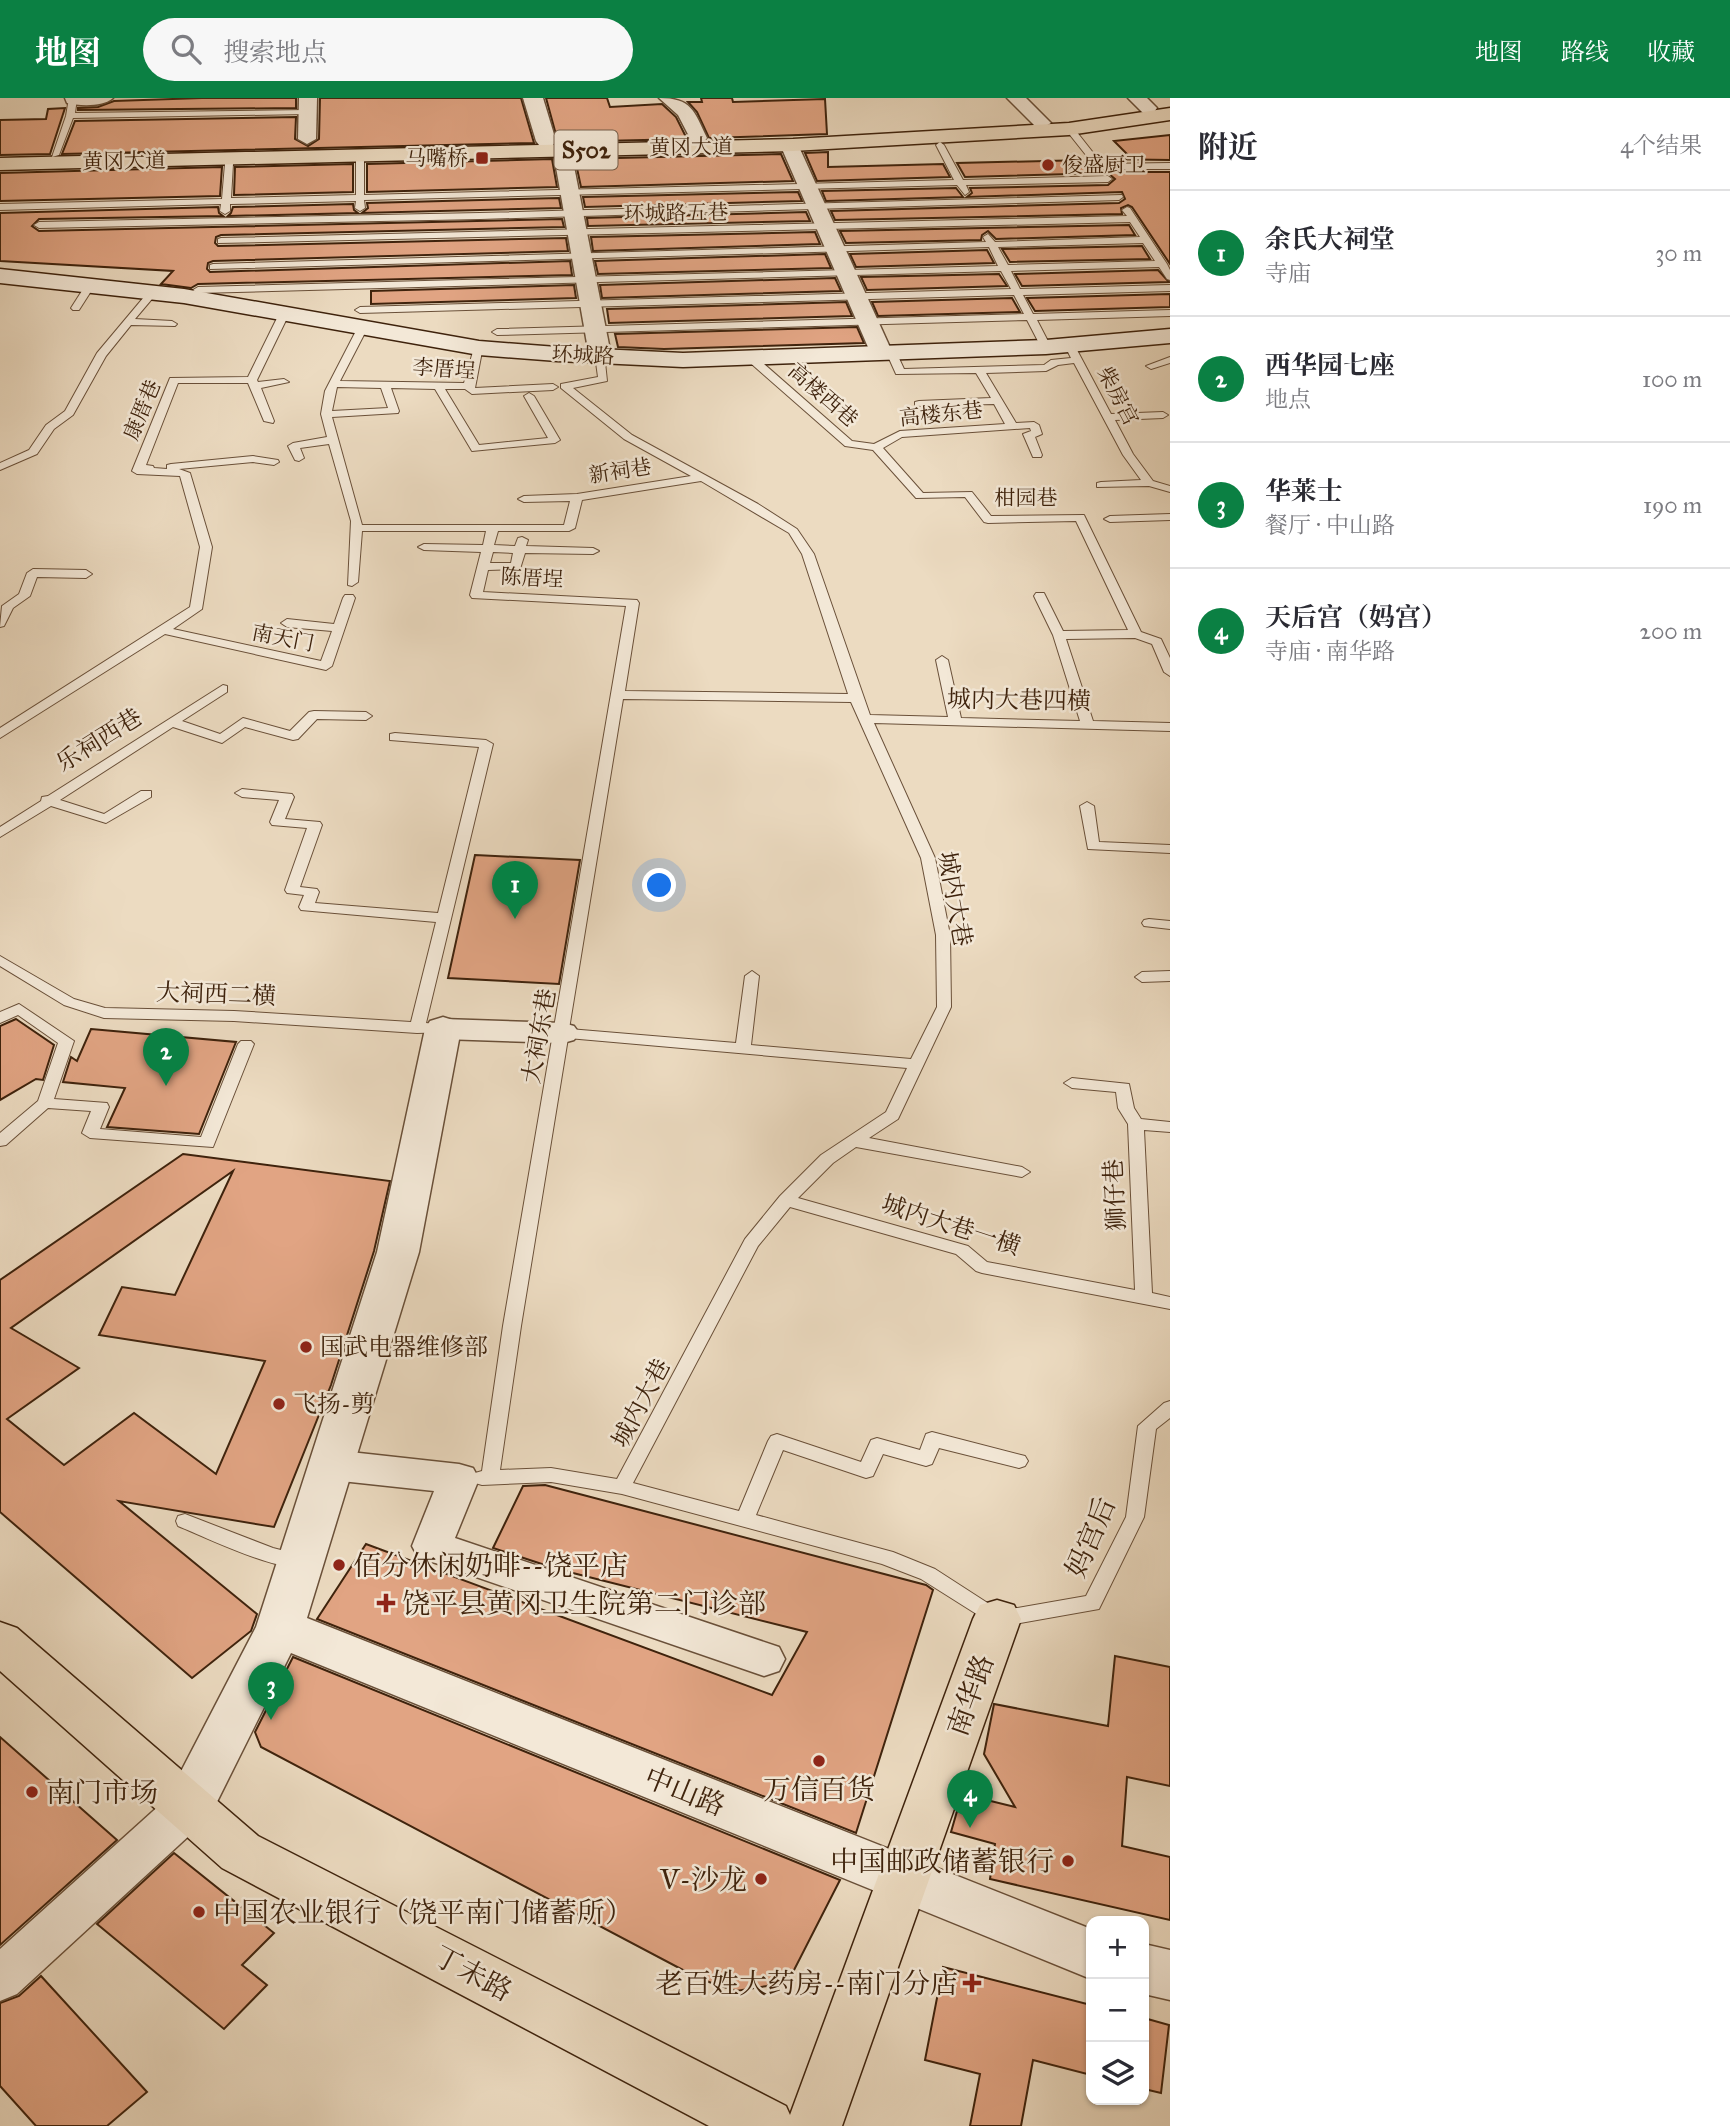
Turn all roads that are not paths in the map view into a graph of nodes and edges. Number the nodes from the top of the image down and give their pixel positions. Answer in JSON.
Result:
{"nodes":[{"id":1,"x":104,"y":98,"type":"edge"},
{"id":2,"x":533,"y":98,"type":"edge"},
{"id":3,"x":668,"y":98,"type":"edge"},
{"id":4,"x":1016,"y":98,"type":"edge"},
{"id":5,"x":1170,"y":101,"type":"edge"},
{"id":6,"x":72,"y":104,"type":"edge"},
{"id":7,"x":307,"y":105,"type":"edge"},
{"id":8,"x":1170,"y":114,"type":"edge"},
{"id":9,"x":1042,"y":123,"type":"dead end"},
{"id":10,"x":1073,"y":133,"type":"dead end"},
{"id":11,"x":698,"y":138,"type":"dead end"},
{"id":12,"x":307,"y":139,"type":"dead end"},
{"id":13,"x":546,"y":141,"type":"dead end"},
{"id":14,"x":940,"y":145,"type":"dead end"},
{"id":15,"x":791,"y":149,"type":"dead end"},
{"id":16,"x":0,"y":151,"type":"edge"},
{"id":17,"x":55,"y":155,"type":"dead end"},
{"id":18,"x":562,"y":156,"type":"dead end"},
{"id":19,"x":360,"y":160,"type":"dead end"},
{"id":20,"x":0,"y":164,"type":"edge"},
{"id":21,"x":229,"y":164,"type":"dead end"},
{"id":22,"x":1170,"y":166,"type":"edge"},
{"id":23,"x":1100,"y":167,"type":"junction"},
{"id":24,"x":1108,"y":179,"type":"junction"},
{"id":25,"x":1119,"y":197,"type":"junction"},
{"id":26,"x":0,"y":207,"type":"edge"},
{"id":27,"x":1133,"y":219,"type":"junction"},
{"id":28,"x":39,"y":225,"type":"dead end"},
{"id":29,"x":1146,"y":240,"type":"junction"},
{"id":30,"x":220,"y":241,"type":"junction"},
{"id":31,"x":1162,"y":264,"type":"junction"},
{"id":32,"x":0,"y":276,"type":"edge"},
{"id":33,"x":1170,"y":277,"type":"edge"},
{"id":34,"x":202,"y":282,"type":"junction"},
{"id":35,"x":90,"y":285,"type":"junction"},
{"id":36,"x":1170,"y":288,"type":"edge"},
{"id":37,"x":152,"y":293,"type":"junction"},
{"id":38,"x":76,"y":308,"type":"dead end"},
{"id":39,"x":1170,"y":313,"type":"edge"},
{"id":40,"x":284,"y":314,"type":"junction"},
{"id":41,"x":357,"y":320,"type":"junction"},
{"id":42,"x":128,"y":322,"type":"junction"},
{"id":43,"x":172,"y":324,"type":"dead end"},
{"id":44,"x":488,"y":340,"type":"junction"},
{"id":45,"x":1168,"y":346,"type":"edge"},
{"id":46,"x":1064,"y":351,"type":"junction"},
{"id":47,"x":887,"y":354,"type":"junction"},
{"id":48,"x":600,"y":355,"type":"junction"},
{"id":49,"x":751,"y":358,"type":"junction"},
{"id":50,"x":179,"y":366,"type":"dead end"},
{"id":51,"x":1152,"y":366,"type":"dead end"},
{"id":52,"x":980,"y":371,"type":"junction"},
{"id":53,"x":174,"y":380,"type":"junction"},
{"id":54,"x":284,"y":382,"type":"dead end"},
{"id":55,"x":253,"y":383,"type":"junction"},
{"id":56,"x":333,"y":384,"type":"junction"},
{"id":57,"x":384,"y":385,"type":"junction"},
{"id":58,"x":438,"y":385,"type":"junction"},
{"id":59,"x":468,"y":386,"type":"junction"},
{"id":60,"x":552,"y":387,"type":"dead end"},
{"id":61,"x":529,"y":396,"type":"dead end"},
{"id":62,"x":997,"y":401,"type":"junction"},
{"id":63,"x":919,"y":404,"type":"dead end"},
{"id":64,"x":326,"y":414,"type":"junction"},
{"id":65,"x":1163,"y":415,"type":"dead end"},
{"id":66,"x":1108,"y":417,"type":"junction"},
{"id":67,"x":269,"y":421,"type":"dead end"},
{"id":68,"x":1012,"y":426,"type":"junction"},
{"id":69,"x":331,"y":440,"type":"junction"},
{"id":70,"x":876,"y":447,"type":"junction"},
{"id":71,"x":1037,"y":455,"type":"dead end"},
{"id":72,"x":299,"y":458,"type":"dead end"},
{"id":73,"x":274,"y":462,"type":"dead end"},
{"id":74,"x":0,"y":467,"type":"edge"},
{"id":75,"x":139,"y":468,"type":"junction"},
{"id":76,"x":701,"y":478,"type":"junction"},
{"id":77,"x":1149,"y":483,"type":"junction"},
{"id":78,"x":1101,"y":485,"type":"dead end"},
{"id":79,"x":1170,"y":489,"type":"edge"},
{"id":80,"x":578,"y":497,"type":"junction"},
{"id":81,"x":524,"y":499,"type":"dead end"},
{"id":82,"x":1170,"y":517,"type":"edge"},
{"id":83,"x":1110,"y":519,"type":"dead end"},
{"id":84,"x":493,"y":527,"type":"junction"},
{"id":85,"x":356,"y":528,"type":"junction"},
{"id":86,"x":525,"y":528,"type":"junction"},
{"id":87,"x":569,"y":528,"type":"joint"},
{"id":88,"x":424,"y":547,"type":"dead end"},
{"id":89,"x":488,"y":548,"type":"junction"},
{"id":90,"x":519,"y":549,"type":"junction"},
{"id":91,"x":593,"y":551,"type":"dead end"},
{"id":92,"x":483,"y":566,"type":"junction"},
{"id":93,"x":86,"y":574,"type":"dead end"},
{"id":94,"x":352,"y":582,"type":"dead end"},
{"id":95,"x":1040,"y":596,"type":"dead end"},
{"id":96,"x":349,"y":598,"type":"dead end"},
{"id":97,"x":634,"y":603,"type":"joint"},
{"id":98,"x":0,"y":623,"type":"edge"},
{"id":99,"x":287,"y":623,"type":"dead end"},
{"id":100,"x":338,"y":628,"type":"junction"},
{"id":101,"x":163,"y":630,"type":"junction"},
{"id":102,"x":1136,"y":634,"type":"junction"},
{"id":103,"x":1059,"y":635,"type":"junction"},
{"id":104,"x":942,"y":660,"type":"dead end"},
{"id":105,"x":1170,"y":672,"type":"edge"},
{"id":106,"x":223,"y":689,"type":"dead end"},
{"id":107,"x":617,"y":695,"type":"junction"},
{"id":108,"x":856,"y":698,"type":"junction"},
{"id":109,"x":366,"y":716,"type":"dead end"},
{"id":110,"x":866,"y":719,"type":"junction"},
{"id":111,"x":955,"y":721,"type":"junction"},
{"id":112,"x":171,"y":722,"type":"junction"},
{"id":113,"x":1087,"y":724,"type":"junction"},
{"id":114,"x":1170,"y":727,"type":"edge"},
{"id":115,"x":0,"y":734,"type":"edge"},
{"id":116,"x":396,"y":737,"type":"dead end"},
{"id":117,"x":242,"y":793,"type":"dead end"},
{"id":118,"x":146,"y":794,"type":"dead end"},
{"id":119,"x":47,"y":800,"type":"junction"},
{"id":120,"x":1087,"y":806,"type":"dead end"},
{"id":121,"x":0,"y":833,"type":"edge"},
{"id":122,"x":1170,"y":849,"type":"edge"},
{"id":123,"x":443,"y":918,"type":"junction"},
{"id":124,"x":1149,"y":923,"type":"dead end"},
{"id":125,"x":1170,"y":925,"type":"edge"},
{"id":126,"x":0,"y":960,"type":"edge"},
{"id":127,"x":752,"y":976,"type":"dead end"},
{"id":128,"x":1142,"y":976,"type":"dead end"},
{"id":129,"x":1170,"y":976,"type":"edge"},
{"id":130,"x":0,"y":1018,"type":"edge"},
{"id":131,"x":430,"y":1029,"type":"junction"},
{"id":132,"x":563,"y":1033,"type":"junction"},
{"id":133,"x":246,"y":1044,"type":"dead end"},
{"id":134,"x":743,"y":1049,"type":"junction"},
{"id":135,"x":917,"y":1064,"type":"junction"},
{"id":136,"x":1072,"y":1083,"type":"dead end"},
{"id":137,"x":45,"y":1102,"type":"junction"},
{"id":138,"x":1136,"y":1124,"type":"junction"},
{"id":139,"x":1170,"y":1126,"type":"edge"},
{"id":140,"x":0,"y":1141,"type":"edge"},
{"id":141,"x":854,"y":1141,"type":"junction"},
{"id":142,"x":1022,"y":1172,"type":"dead end"},
{"id":143,"x":786,"y":1200,"type":"junction"},
{"id":144,"x":1144,"y":1298,"type":"junction"},
{"id":145,"x":1170,"y":1304,"type":"edge"},
{"id":146,"x":1170,"y":1408,"type":"edge"},
{"id":147,"x":1019,"y":1461,"type":"dead end"},
{"id":148,"x":332,"y":1465,"type":"junction"},
{"id":149,"x":474,"y":1478,"type":"junction"},
{"id":150,"x":622,"y":1487,"type":"junction"},
{"id":151,"x":745,"y":1520,"type":"junction"},
{"id":152,"x":185,"y":1521,"type":"dead end"},
{"id":153,"x":300,"y":1561,"type":"junction"},
{"id":154,"x":997,"y":1619,"type":"junction"},
{"id":155,"x":280,"y":1628,"type":"junction"},
{"id":156,"x":0,"y":1642,"type":"edge"},
{"id":157,"x":764,"y":1659,"type":"dead end"},
{"id":158,"x":188,"y":1808,"type":"junction"},
{"id":159,"x":903,"y":1878,"type":"junction"},
{"id":160,"x":1086,"y":1952,"type":"edge"},
{"id":161,"x":1149,"y":1970,"type":"edge"},
{"id":162,"x":1170,"y":1975,"type":"edge"},
{"id":163,"x":0,"y":1979,"type":"edge"},
{"id":164,"x":766,"y":2126,"type":"edge"},
{"id":165,"x":814,"y":2126,"type":"edge"}],
"edges":[{"from":1,"to":6,"type":"street"},
{"from":2,"to":13,"type":"street"},
{"from":3,"to":11,"type":"street"},
{"from":4,"to":9,"type":"street"},
{"from":5,"to":16,"type":"main road","name":"黄冈大道","number":"S502"},
{"from":6,"to":7,"type":"lane"},
{"from":6,"to":17,"type":"lane"},
{"from":7,"to":12,"type":"street"},
{"from":8,"to":20,"type":"main road","name":"黄冈大道","number":"S502"},
{"from":10,"to":23,"type":"lane"},
{"from":14,"to":46,"type":"lane"},
{"from":15,"to":47,"type":"street"},
{"from":18,"to":48,"type":"street"},
{"from":19,"to":41,"type":"lane"},
{"from":21,"to":30,"type":"lane"},
{"from":22,"to":23,"type":"lane"},
{"from":23,"to":24,"type":"lane"},
{"from":24,"to":25,"type":"lane"},
{"from":24,"to":26,"type":"lane"},
{"from":25,"to":27,"type":"lane"},
{"from":25,"to":28,"type":"lane"},
{"from":27,"to":29,"type":"lane"},
{"from":27,"to":30,"type":"lane","name":"环城路五巷"},
{"from":29,"to":31,"type":"lane"},
{"from":29,"to":34,"type":"lane"},
{"from":30,"to":34,"type":"lane"},
{"from":31,"to":33,"type":"lane"},
{"from":31,"to":34,"type":"lane"},
{"from":32,"to":35,"type":"street","name":"环城路"},
{"from":34,"to":37,"type":"street","name":"环城路"},
{"from":34,"to":40,"type":"street","name":"环城路"},
{"from":35,"to":37,"type":"street","name":"环城路"},
{"from":35,"to":38,"type":"lane"},
{"from":36,"to":41,"type":"lane"},
{"from":37,"to":42,"type":"lane"},
{"from":39,"to":44,"type":"lane"},
{"from":40,"to":41,"type":"street","name":"环城路"},
{"from":40,"to":55,"type":"lane"},
{"from":41,"to":44,"type":"street","name":"环城路"},
{"from":41,"to":56,"type":"lane"},
{"from":42,"to":43,"type":"lane"},
{"from":42,"to":74,"type":"lane"},
{"from":44,"to":48,"type":"street","name":"环城路"},
{"from":44,"to":59,"type":"lane"},
{"from":45,"to":46,"type":"street","name":"环城路"},
{"from":45,"to":51,"type":"lane"},
{"from":46,"to":47,"type":"street","name":"环城路"},
{"from":46,"to":52,"type":"lane","name":"柴房宫"},
{"from":46,"to":66,"type":"lane","name":"柴房宫"},
{"from":47,"to":49,"type":"street","name":"环城路"},
{"from":47,"to":52,"type":"lane","name":"柴房宫"},
{"from":48,"to":49,"type":"street","name":"环城路"},
{"from":48,"to":76,"type":"lane","name":"城内大巷"},
{"from":49,"to":70,"type":"lane","name":"高楼西巷"},
{"from":50,"to":53,"type":"lane"},
{"from":52,"to":62,"type":"lane","name":"高楼东巷"},
{"from":53,"to":55,"type":"lane","name":"康厝巷"},
{"from":53,"to":75,"type":"lane","name":"康厝巷"},
{"from":54,"to":55,"type":"lane","name":"康厝巷"},
{"from":55,"to":67,"type":"lane"},
{"from":56,"to":57,"type":"lane","name":"李厝埕"},
{"from":56,"to":64,"type":"lane"},
{"from":57,"to":58,"type":"lane","name":"李厝埕"},
{"from":57,"to":64,"type":"lane"},
{"from":58,"to":59,"type":"lane","name":"李厝埕"},
{"from":58,"to":61,"type":"lane"},
{"from":59,"to":60,"type":"lane","name":"李厝埕"},
{"from":62,"to":63,"type":"lane"},
{"from":62,"to":68,"type":"lane","name":"高楼东巷"},
{"from":64,"to":69,"type":"lane"},
{"from":65,"to":66,"type":"lane"},
{"from":66,"to":77,"type":"lane","name":"柴房宫"},
{"from":68,"to":70,"type":"lane","name":"高楼东巷"},
{"from":68,"to":71,"type":"lane","name":"高楼东巷"},
{"from":69,"to":72,"type":"lane"},
{"from":69,"to":85,"type":"lane"},
{"from":70,"to":102,"type":"lane","name":"柑园巷"},
{"from":73,"to":75,"type":"lane","name":"康厝巷"},
{"from":75,"to":101,"type":"lane"},
{"from":76,"to":80,"type":"lane","name":"新祠巷"},
{"from":76,"to":108,"type":"lane","name":"城内大巷"},
{"from":77,"to":78,"type":"lane"},
{"from":77,"to":79,"type":"lane"},
{"from":80,"to":81,"type":"lane"},
{"from":80,"to":87,"type":"lane","name":"新祠巷"},
{"from":82,"to":83,"type":"lane"},
{"from":84,"to":85,"type":"lane","name":"陈厝埕"},
{"from":84,"to":86,"type":"lane","name":"陈厝埕"},
{"from":84,"to":89,"type":"lane","name":"陈厝埕"},
{"from":85,"to":94,"type":"lane"},
{"from":86,"to":87,"type":"lane","name":"陈厝埕"},
{"from":86,"to":90,"type":"lane"},
{"from":88,"to":89,"type":"lane","name":"陈厝埕"},
{"from":89,"to":90,"type":"lane","name":"陈厝埕"},
{"from":89,"to":92,"type":"lane","name":"陈厝埕"},
{"from":90,"to":91,"type":"lane","name":"陈厝埕"},
{"from":90,"to":92,"type":"lane"},
{"from":92,"to":97,"type":"lane","name":"陈厝埕"},
{"from":93,"to":98,"type":"lane"},
{"from":95,"to":103,"type":"lane"},
{"from":96,"to":100,"type":"lane","name":"南天门"},
{"from":97,"to":107,"type":"lane","name":"大祠东巷"},
{"from":99,"to":100,"type":"lane"},
{"from":100,"to":101,"type":"lane","name":"南天门"},
{"from":101,"to":115,"type":"lane"},
{"from":102,"to":103,"type":"lane"},
{"from":102,"to":105,"type":"lane"},
{"from":103,"to":113,"type":"lane"},
{"from":104,"to":111,"type":"lane"},
{"from":106,"to":112,"type":"lane","name":"乐祠西巷"},
{"from":107,"to":108,"type":"lane"},
{"from":107,"to":132,"type":"lane","name":"大祠东巷"},
{"from":108,"to":110,"type":"lane","name":"城内大巷"},
{"from":109,"to":112,"type":"lane"},
{"from":110,"to":111,"type":"lane","name":"城内大巷四横"},
{"from":110,"to":135,"type":"lane","name":"城内大巷"},
{"from":111,"to":113,"type":"lane","name":"城内大巷四横"},
{"from":112,"to":119,"type":"lane","name":"乐祠西巷"},
{"from":113,"to":114,"type":"lane","name":"城内大巷四横"},
{"from":116,"to":123,"type":"lane"},
{"from":117,"to":123,"type":"lane"},
{"from":118,"to":119,"type":"lane"},
{"from":119,"to":121,"type":"lane","name":"乐祠西巷"},
{"from":120,"to":122,"type":"lane"},
{"from":123,"to":131,"type":"lane"},
{"from":124,"to":125,"type":"lane"},
{"from":126,"to":131,"type":"lane","name":"大祠西二横"},
{"from":127,"to":134,"type":"lane"},
{"from":128,"to":129,"type":"lane"},
{"from":130,"to":137,"type":"lane"},
{"from":131,"to":132,"type":"street"},
{"from":131,"to":148,"type":"street"},
{"from":132,"to":134,"type":"lane"},
{"from":132,"to":149,"type":"lane","name":"大祠东巷"},
{"from":133,"to":137,"type":"lane"},
{"from":134,"to":135,"type":"lane"},
{"from":135,"to":141,"type":"lane","name":"城内大巷"},
{"from":136,"to":138,"type":"lane"},
{"from":137,"to":140,"type":"lane"},
{"from":138,"to":139,"type":"lane","name":"狮仔巷"},
{"from":138,"to":144,"type":"lane","name":"狮仔巷"},
{"from":141,"to":142,"type":"lane"},
{"from":141,"to":143,"type":"lane","name":"城内大巷"},
{"from":143,"to":144,"type":"lane","name":"城内大巷一横"},
{"from":143,"to":150,"type":"lane","name":"城内大巷"},
{"from":144,"to":145,"type":"lane","name":"城内大巷一横"},
{"from":146,"to":154,"type":"lane","name":"妈宫后"},
{"from":147,"to":151,"type":"lane"},
{"from":148,"to":149,"type":"street"},
{"from":148,"to":153,"type":"street"},
{"from":149,"to":150,"type":"lane"},
{"from":149,"to":157,"type":"street"},
{"from":150,"to":151,"type":"lane"},
{"from":151,"to":154,"type":"lane"},
{"from":152,"to":153,"type":"lane"},
{"from":153,"to":155,"type":"street"},
{"from":154,"to":159,"type":"main road","name":"南华路"},
{"from":155,"to":158,"type":"street"},
{"from":155,"to":159,"type":"street","name":"中山路"},
{"from":156,"to":158,"type":"main road","name":"丁未路"},
{"from":158,"to":163,"type":"street"},
{"from":158,"to":164,"type":"main road","name":"丁未路"},
{"from":159,"to":160,"type":"street","name":"中山路"},
{"from":159,"to":165,"type":"main road","name":"南华路"},
{"from":161,"to":162,"type":"street"}]}
